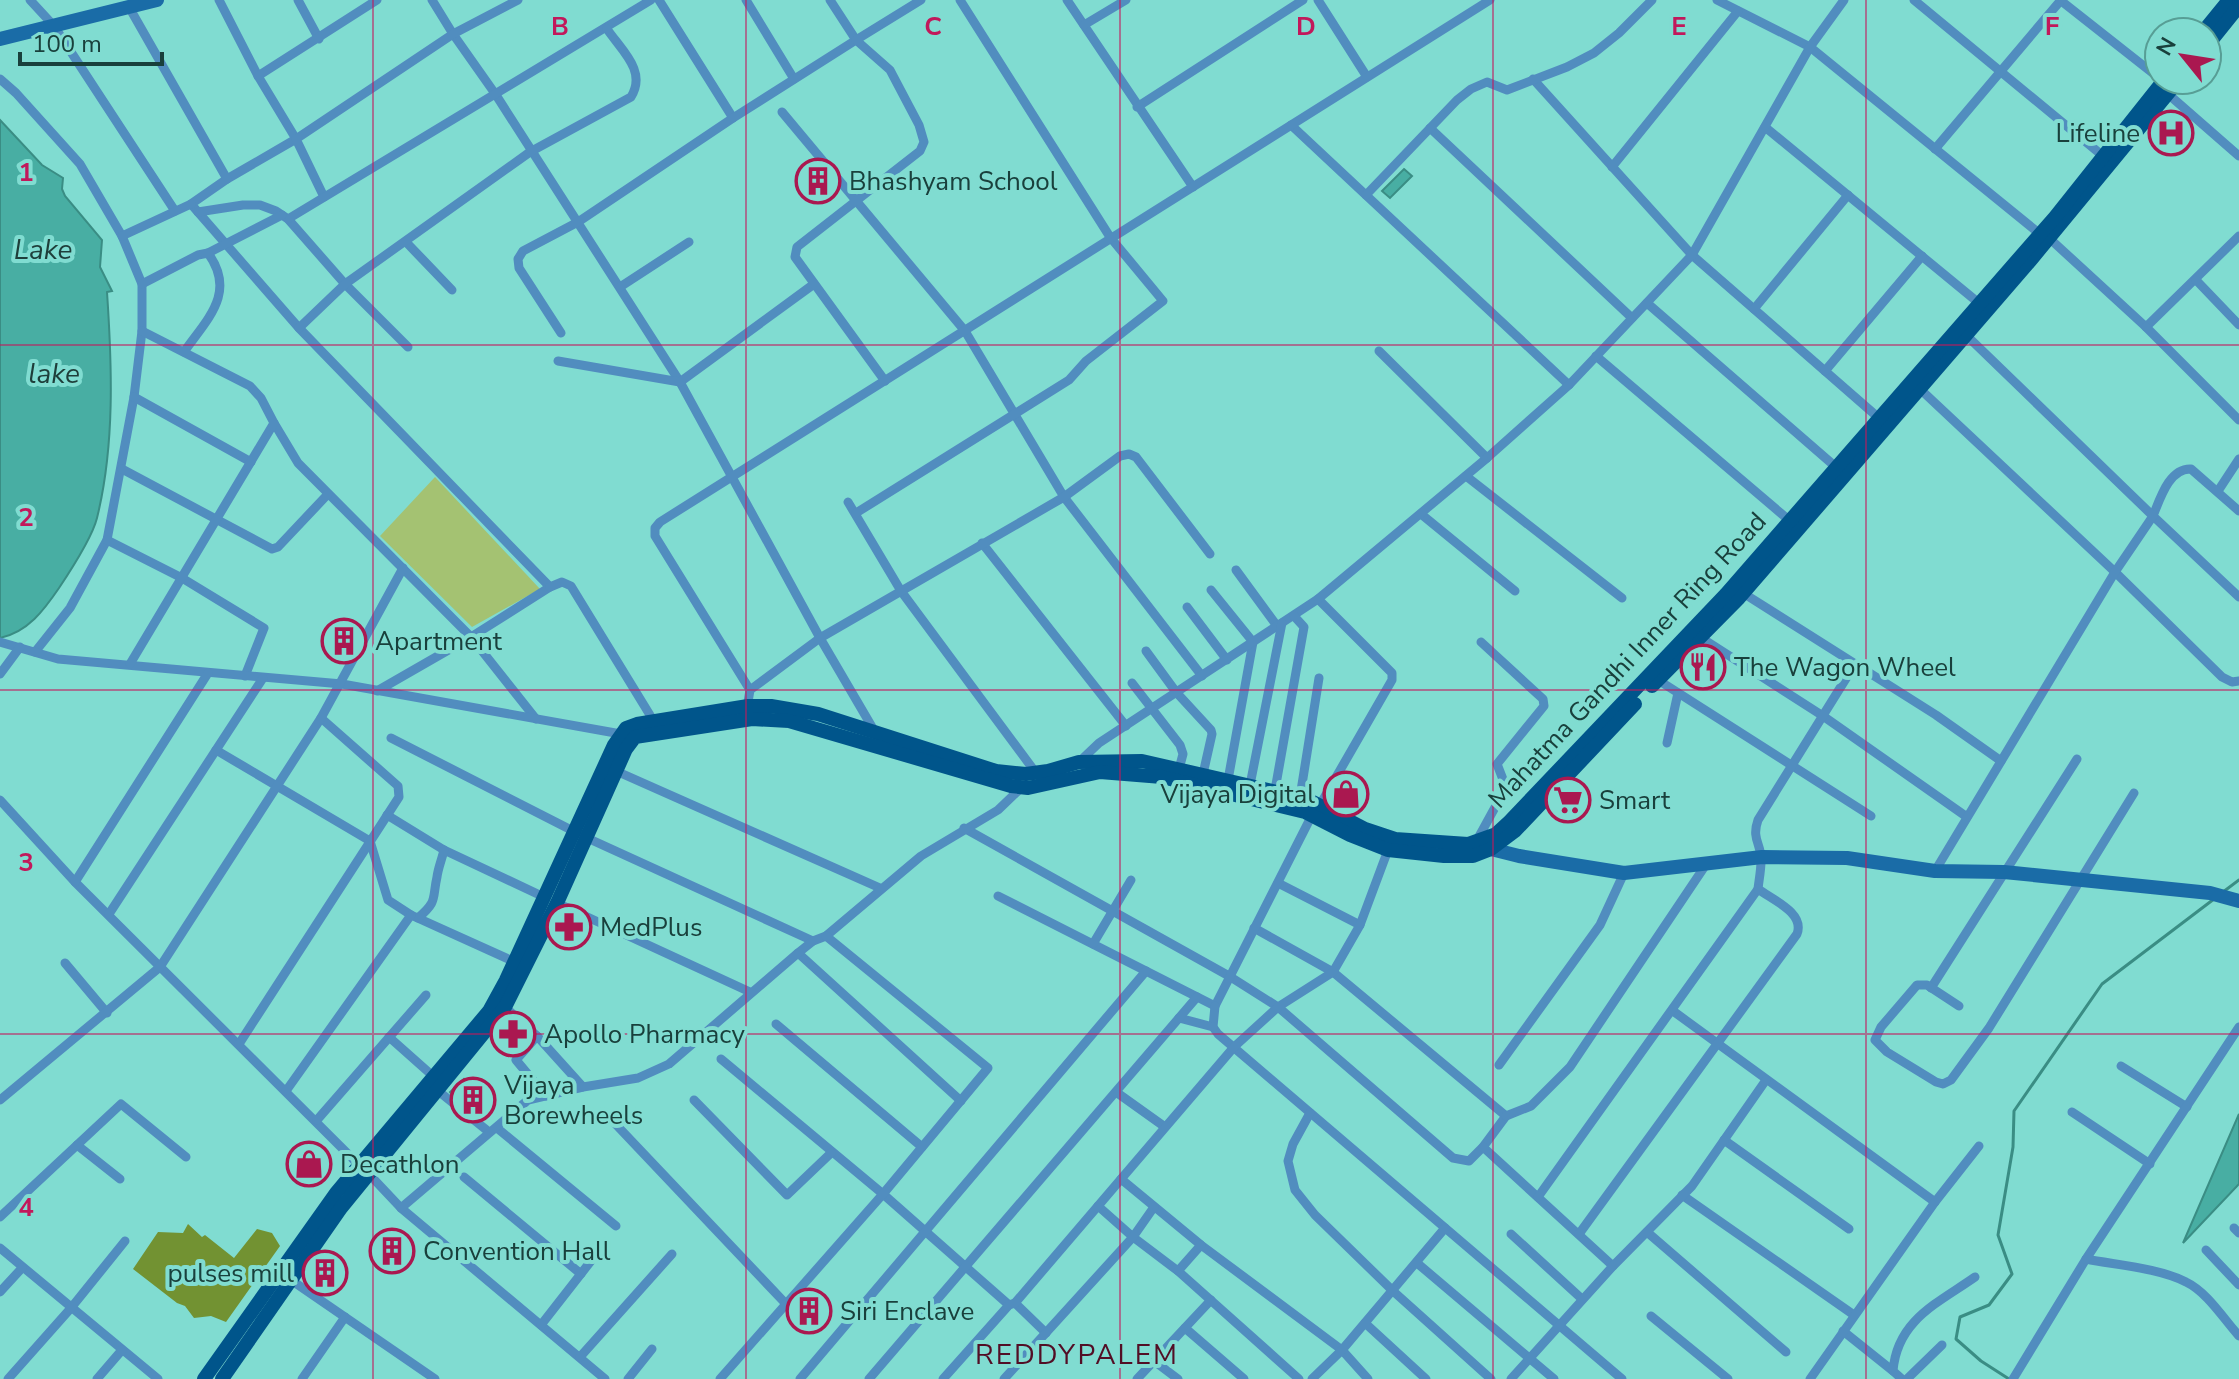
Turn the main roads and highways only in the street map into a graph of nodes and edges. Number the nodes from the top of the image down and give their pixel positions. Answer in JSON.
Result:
{"nodes":[{"id":1,"x":2229,"y":0,"type":"edge"},
{"id":2,"x":2239,"y":6,"type":"edge"},
{"id":3,"x":2216,"y":16,"type":"edge"},
{"id":4,"x":2223,"y":26,"type":"edge"},
{"id":5,"x":2152,"y":96,"type":"edge"},
{"id":6,"x":2152,"y":96,"type":"edge"},
{"id":7,"x":2045,"y":236,"type":"junction"},
{"id":8,"x":747,"y":713,"type":"junction"},
{"id":9,"x":1316,"y":810,"type":"junction"},
{"id":10,"x":580,"y":834,"type":"junction"},
{"id":11,"x":1483,"y":844,"type":"junction"},
{"id":12,"x":550,"y":900,"type":"junction"},
{"id":13,"x":436,"y":1083,"type":"junction"},
{"id":14,"x":364,"y":1170,"type":"junction"},
{"id":15,"x":204,"y":1379,"type":"edge"},
{"id":16,"x":222,"y":1379,"type":"edge"}],
"edges":[{"from":1,"to":3,"type":"main road"},
{"from":2,"to":4,"type":"main road"},
{"from":5,"to":7,"type":"main road","name":"Mahatma Gandhi Inner Ring Road"},
{"from":6,"to":7,"type":"main road","name":"Mahatma Gandhi Inner Ring Road"},
{"from":7,"to":11,"type":"main road","name":"Mahatma Gandhi Inner Ring Road"},
{"from":7,"to":11,"type":"main road","name":"Mahatma Gandhi Inner Ring Road"},
{"from":8,"to":9,"type":"main road","name":"Mahatma Gandhi Inner Ring Road"},
{"from":8,"to":9,"type":"main road","name":"Mahatma Gandhi Inner Ring Road"},
{"from":8,"to":10,"type":"main road","name":"Mahatma Gandhi Inner Ring Road"},
{"from":8,"to":10,"type":"main road","name":"Mahatma Gandhi Inner Ring Road"},
{"from":9,"to":11,"type":"main road","name":"Mahatma Gandhi Inner Ring Road"},
{"from":9,"to":11,"type":"main road","name":"Mahatma Gandhi Inner Ring Road"},
{"from":10,"to":12,"type":"main road","name":"Mahatma Gandhi Inner Ring Road"},
{"from":12,"to":13,"type":"main road","name":"Mahatma Gandhi Inner Ring Road"},
{"from":12,"to":13,"type":"main road","name":"Mahatma Gandhi Inner Ring Road"},
{"from":13,"to":14,"type":"main road","name":"Mahatma Gandhi Inner Ring Road"},
{"from":14,"to":15,"type":"main road","name":"Mahatma Gandhi Inner Ring Road"},
{"from":14,"to":16,"type":"main road","name":"Mahatma Gandhi Inner Ring Road"}]}
